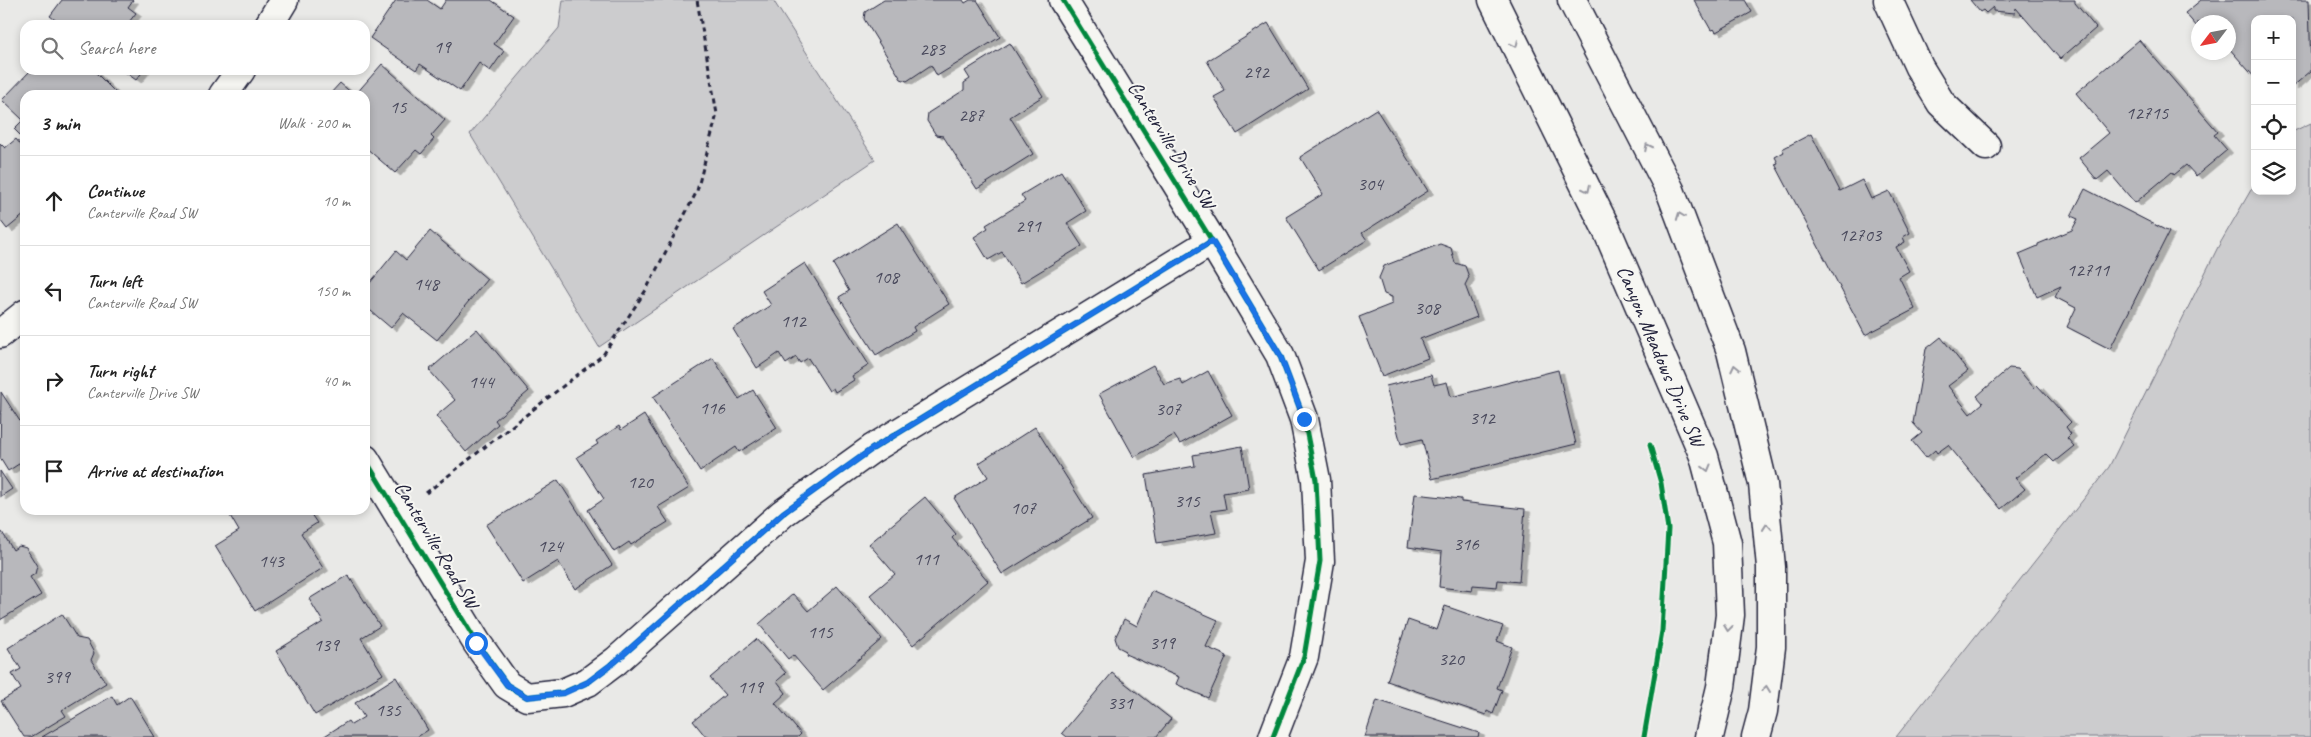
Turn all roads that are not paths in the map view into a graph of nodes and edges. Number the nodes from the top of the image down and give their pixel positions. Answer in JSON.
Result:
{"nodes":[{"id":1,"x":284,"y":0,"type":"edge"},
{"id":2,"x":1063,"y":0,"type":"edge"},
{"id":3,"x":1493,"y":0,"type":"edge"},
{"id":4,"x":1572,"y":0,"type":"edge"},
{"id":5,"x":1888,"y":0,"type":"edge"},
{"id":6,"x":272,"y":20,"type":"edge"},
{"id":7,"x":237,"y":75,"type":"edge"},
{"id":8,"x":227,"y":90,"type":"edge"},
{"id":9,"x":1986,"y":146,"type":"dead end"},
{"id":10,"x":1212,"y":241,"type":"junction"},
{"id":11,"x":20,"y":318,"type":"edge"},
{"id":12,"x":0,"y":334,"type":"edge"},
{"id":13,"x":370,"y":467,"type":"edge"},
{"id":14,"x":1273,"y":737,"type":"edge"},
{"id":15,"x":1709,"y":737,"type":"edge"},
{"id":16,"x":1756,"y":737,"type":"edge"}],
"edges":[{"from":1,"to":6,"type":"street"},
{"from":2,"to":10,"type":"street","name":"Canterville Drive SW"},
{"from":3,"to":15,"type":"street","name":"Canyon Meadows Drive SW","one_way":true},
{"from":16,"to":4,"type":"street","one_way":true},
{"from":5,"to":9,"type":"street"},
{"from":7,"to":8,"type":"street"},
{"from":10,"to":13,"type":"street","name":"Canterville Road SW"},
{"from":10,"to":14,"type":"street","name":"Canterville Drive SW"},
{"from":11,"to":12,"type":"street"}]}
